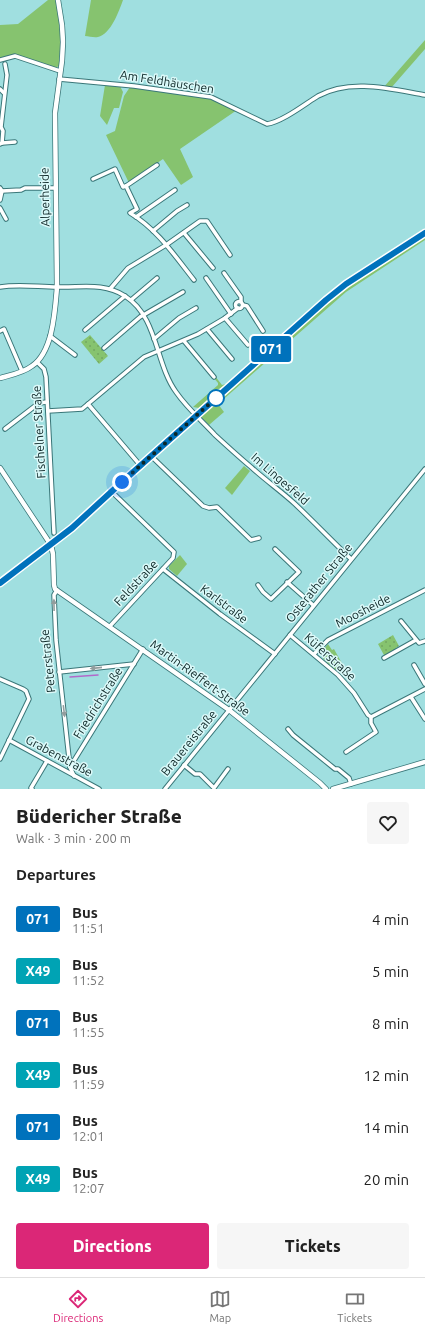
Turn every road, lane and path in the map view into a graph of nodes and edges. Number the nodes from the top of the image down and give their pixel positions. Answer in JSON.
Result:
{"nodes":[{"id":1,"x":58,"y":0,"type":"edge"},
{"id":2,"x":0,"y":60,"type":"edge"},
{"id":3,"x":5,"y":64,"type":"dead end"},
{"id":4,"x":60,"y":71,"type":"junction"},
{"id":5,"x":59,"y":79,"type":"junction"},
{"id":6,"x":6,"y":82,"type":"junction"},
{"id":7,"x":0,"y":85,"type":"edge"},
{"id":8,"x":0,"y":89,"type":"edge"},
{"id":9,"x":4,"y":93,"type":"junction"},
{"id":10,"x":425,"y":95,"type":"edge"},
{"id":11,"x":1,"y":127,"type":"edge"},
{"id":12,"x":15,"y":142,"type":"dead end"},
{"id":13,"x":1,"y":143,"type":"edge"},
{"id":14,"x":157,"y":165,"type":"dead end"},
{"id":15,"x":93,"y":180,"type":"dead end"},
{"id":16,"x":126,"y":186,"type":"junction"},
{"id":17,"x":55,"y":188,"type":"junction"},
{"id":18,"x":1,"y":190,"type":"edge"},
{"id":19,"x":175,"y":190,"type":"dead end"},
{"id":20,"x":0,"y":200,"type":"edge"},
{"id":21,"x":187,"y":205,"type":"dead end"},
{"id":22,"x":0,"y":208,"type":"edge"},
{"id":23,"x":136,"y":217,"type":"junction"},
{"id":24,"x":6,"y":219,"type":"dead end"},
{"id":25,"x":153,"y":231,"type":"junction"},
{"id":26,"x":184,"y":233,"type":"junction"},
{"id":27,"x":425,"y":233,"type":"edge"},
{"id":28,"x":166,"y":245,"type":"junction"},
{"id":29,"x":230,"y":254,"type":"dead end"},
{"id":30,"x":213,"y":268,"type":"dead end"},
{"id":31,"x":224,"y":273,"type":"dead end"},
{"id":32,"x":157,"y":278,"type":"dead end"},
{"id":33,"x":206,"y":278,"type":"dead end"},
{"id":34,"x":194,"y":280,"type":"dead end"},
{"id":35,"x":0,"y":287,"type":"edge"},
{"id":36,"x":57,"y":288,"type":"junction"},
{"id":37,"x":110,"y":289,"type":"junction"},
{"id":38,"x":183,"y":292,"type":"dead end"},
{"id":39,"x":125,"y":296,"type":"junction"},
{"id":40,"x":131,"y":300,"type":"junction"},
{"id":41,"x":242,"y":303,"type":"junction"},
{"id":42,"x":196,"y":308,"type":"dead end"},
{"id":43,"x":238,"y":308,"type":"junction"},
{"id":44,"x":231,"y":314,"type":"junction"},
{"id":45,"x":144,"y":316,"type":"junction"},
{"id":46,"x":225,"y":318,"type":"junction"},
{"id":47,"x":207,"y":329,"type":"junction"},
{"id":48,"x":84,"y":330,"type":"dead end"},
{"id":49,"x":0,"y":331,"type":"edge"},
{"id":50,"x":263,"y":331,"type":"dead end"},
{"id":51,"x":50,"y":336,"type":"junction"},
{"id":52,"x":154,"y":339,"type":"junction"},
{"id":53,"x":184,"y":341,"type":"junction"},
{"id":54,"x":248,"y":345,"type":"dead end"},
{"id":55,"x":104,"y":348,"type":"dead end"},
{"id":56,"x":158,"y":350,"type":"junction"},
{"id":57,"x":75,"y":355,"type":"dead end"},
{"id":58,"x":232,"y":359,"type":"dead end"},
{"id":59,"x":37,"y":362,"type":"junction"},
{"id":60,"x":22,"y":371,"type":"junction"},
{"id":61,"x":214,"y":377,"type":"dead end"},
{"id":62,"x":0,"y":378,"type":"edge"},
{"id":63,"x":47,"y":402,"type":"junction"},
{"id":64,"x":88,"y":404,"type":"junction"},
{"id":65,"x":48,"y":411,"type":"junction"},
{"id":66,"x":196,"y":416,"type":"junction"},
{"id":67,"x":5,"y":429,"type":"dead end"},
{"id":68,"x":151,"y":456,"type":"junction"},
{"id":69,"x":140,"y":465,"type":"junction"},
{"id":70,"x":0,"y":468,"type":"edge"},
{"id":71,"x":425,"y":469,"type":"edge"},
{"id":72,"x":111,"y":491,"type":"junction"},
{"id":73,"x":54,"y":533,"type":"dead end"},
{"id":74,"x":259,"y":538,"type":"dead end"},
{"id":75,"x":51,"y":546,"type":"junction"},
{"id":76,"x":276,"y":549,"type":"dead end"},
{"id":77,"x":351,"y":559,"type":"junction"},
{"id":78,"x":163,"y":569,"type":"junction"},
{"id":79,"x":288,"y":582,"type":"junction"},
{"id":80,"x":0,"y":583,"type":"edge"},
{"id":81,"x":258,"y":585,"type":"dead end"},
{"id":82,"x":57,"y":590,"type":"junction"},
{"id":83,"x":425,"y":590,"type":"edge"},
{"id":84,"x":314,"y":605,"type":"junction"},
{"id":85,"x":401,"y":621,"type":"dead end"},
{"id":86,"x":110,"y":626,"type":"junction"},
{"id":87,"x":290,"y":635,"type":"junction"},
{"id":88,"x":416,"y":640,"type":"junction"},
{"id":89,"x":425,"y":641,"type":"edge"},
{"id":90,"x":143,"y":649,"type":"junction"},
{"id":91,"x":274,"y":654,"type":"junction"},
{"id":92,"x":314,"y":654,"type":"junction"},
{"id":93,"x":384,"y":658,"type":"dead end"},
{"id":94,"x":134,"y":664,"type":"junction"},
{"id":95,"x":414,"y":665,"type":"dead end"},
{"id":96,"x":59,"y":672,"type":"junction"},
{"id":97,"x":0,"y":679,"type":"edge"},
{"id":98,"x":425,"y":684,"type":"edge"},
{"id":99,"x":425,"y":689,"type":"edge"},
{"id":100,"x":411,"y":697,"type":"junction"},
{"id":101,"x":229,"y":710,"type":"junction"},
{"id":102,"x":371,"y":717,"type":"junction"},
{"id":103,"x":425,"y":719,"type":"edge"},
{"id":104,"x":288,"y":729,"type":"dead end"},
{"id":105,"x":9,"y":740,"type":"junction"},
{"id":106,"x":346,"y":752,"type":"dead end"},
{"id":107,"x":0,"y":759,"type":"edge"},
{"id":108,"x":47,"y":761,"type":"junction"},
{"id":109,"x":425,"y":762,"type":"edge"},
{"id":110,"x":184,"y":765,"type":"junction"},
{"id":111,"x":70,"y":767,"type":"junction"},
{"id":112,"x":228,"y":769,"type":"dead end"},
{"id":113,"x":74,"y":776,"type":"junction"},
{"id":114,"x":351,"y":784,"type":"junction"},
{"id":115,"x":213,"y":788,"type":"edge"},
{"id":116,"x":32,"y":789,"type":"edge"},
{"id":117,"x":99,"y":789,"type":"edge"},
{"id":118,"x":165,"y":789,"type":"edge"},
{"id":119,"x":326,"y":789,"type":"edge"},
{"id":120,"x":333,"y":789,"type":"edge"}],
"edges":[{"from":1,"to":4,"type":"street","name":"Alperheide"},
{"from":2,"to":4,"type":"street"},
{"from":3,"to":6,"type":"street"},
{"from":4,"to":5,"type":"street","name":"Alperheide"},
{"from":5,"to":10,"type":"street","name":"Am Feldhäuschen"},
{"from":5,"to":17,"type":"street","name":"Alperheide"},
{"from":6,"to":7,"type":"street"},
{"from":6,"to":9,"type":"street"},
{"from":8,"to":9,"type":"street"},
{"from":9,"to":11,"type":"street"},
{"from":11,"to":13,"type":"street"},
{"from":12,"to":13,"type":"street"},
{"from":14,"to":16,"type":"street"},
{"from":15,"to":16,"type":"street"},
{"from":16,"to":23,"type":"street"},
{"from":17,"to":18,"type":"street"},
{"from":17,"to":36,"type":"street","name":"Alperheide"},
{"from":18,"to":20,"type":"street"},
{"from":19,"to":23,"type":"street"},
{"from":21,"to":25,"type":"street"},
{"from":22,"to":24,"type":"street"},
{"from":23,"to":25,"type":"street"},
{"from":25,"to":28,"type":"street"},
{"from":26,"to":28,"type":"street"},
{"from":26,"to":29,"type":"street"},
{"from":26,"to":30,"type":"street"},
{"from":27,"to":66,"type":"main road"},
{"from":28,"to":34,"type":"street"},
{"from":28,"to":37,"type":"street"},
{"from":31,"to":41,"type":"street"},
{"from":32,"to":40,"type":"street"},
{"from":33,"to":44,"type":"street"},
{"from":35,"to":36,"type":"street","name":"Im Lingesfeld"},
{"from":36,"to":37,"type":"street","name":"Im Lingesfeld"},
{"from":36,"to":51,"type":"street","name":"Alperheide"},
{"from":37,"to":39,"type":"street","name":"Im Lingesfeld"},
{"from":38,"to":45,"type":"street"},
{"from":39,"to":40,"type":"street","name":"Im Lingesfeld"},
{"from":39,"to":48,"type":"street"},
{"from":40,"to":45,"type":"street","name":"Im Lingesfeld"},
{"from":41,"to":43,"type":"street"},
{"from":41,"to":43,"type":"street"},
{"from":41,"to":50,"type":"street"},
{"from":42,"to":52,"type":"street"},
{"from":43,"to":44,"type":"street"},
{"from":44,"to":46,"type":"street"},
{"from":45,"to":52,"type":"street","name":"Im Lingesfeld"},
{"from":45,"to":55,"type":"street"},
{"from":46,"to":47,"type":"street"},
{"from":46,"to":54,"type":"street"},
{"from":47,"to":53,"type":"street"},
{"from":47,"to":58,"type":"street"},
{"from":49,"to":60,"type":"street"},
{"from":51,"to":57,"type":"street"},
{"from":51,"to":59,"type":"street"},
{"from":52,"to":56,"type":"street","name":"Im Lingesfeld"},
{"from":53,"to":56,"type":"street"},
{"from":53,"to":61,"type":"street"},
{"from":56,"to":64,"type":"street"},
{"from":56,"to":66,"type":"street","name":"Im Lingesfeld"},
{"from":59,"to":60,"type":"street"},
{"from":59,"to":63,"type":"street","name":"Fischelner Straße"},
{"from":60,"to":62,"type":"street"},
{"from":63,"to":65,"type":"street","name":"Fischelner Straße"},
{"from":63,"to":67,"type":"street"},
{"from":64,"to":65,"type":"street"},
{"from":64,"to":69,"type":"street"},
{"from":65,"to":73,"type":"street","name":"Fischelner Straße"},
{"from":66,"to":68,"type":"main road"},
{"from":66,"to":77,"type":"street","name":"Im Lingesfeld"},
{"from":68,"to":69,"type":"main road"},
{"from":68,"to":74,"type":"street"},
{"from":69,"to":72,"type":"main road"},
{"from":70,"to":75,"type":"street"},
{"from":71,"to":77,"type":"street","name":"Osterather Straße"},
{"from":72,"to":75,"type":"main road"},
{"from":72,"to":78,"type":"street","name":"Feldstraße"},
{"from":75,"to":80,"type":"main road"},
{"from":75,"to":82,"type":"street","name":"Peterstraße"},
{"from":76,"to":79,"type":"street"},
{"from":77,"to":84,"type":"street","name":"Osterather Straße"},
{"from":78,"to":86,"type":"street","name":"Feldstraße"},
{"from":78,"to":91,"type":"street","name":"Karlstraße"},
{"from":79,"to":81,"type":"street"},
{"from":79,"to":84,"type":"street"},
{"from":82,"to":86,"type":"street","name":"Martin-Rieffert-Straße"},
{"from":96,"to":82,"type":"street","name":"Peterstraße","one_way":true},
{"from":83,"to":92,"type":"street","name":"Moosheide"},
{"from":84,"to":87,"type":"street","name":"Osterather Straße"},
{"from":85,"to":88,"type":"street"},
{"from":86,"to":90,"type":"street","name":"Martin-Rieffert-Straße"},
{"from":87,"to":91,"type":"street","name":"Osterather Straße"},
{"from":87,"to":92,"type":"street","name":"Küferstraße"},
{"from":88,"to":89,"type":"street"},
{"from":88,"to":93,"type":"street"},
{"from":90,"to":94,"type":"street","name":"Friedrichstraße"},
{"from":90,"to":101,"type":"street","name":"Martin-Rieffert-Straße"},
{"from":91,"to":101,"type":"street","name":"Osterather Straße"},
{"from":92,"to":102,"type":"street","name":"Küferstraße"},
{"from":94,"to":96,"type":"street","one_way":true},
{"from":94,"to":111,"type":"street","name":"Friedrichstraße"},
{"from":95,"to":98,"type":"street"},
{"from":96,"to":111,"type":"street","name":"Peterstraße","one_way":true},
{"from":97,"to":105,"type":"street"},
{"from":99,"to":100,"type":"street"},
{"from":100,"to":102,"type":"street"},
{"from":100,"to":103,"type":"street"},
{"from":101,"to":110,"type":"street","name":"Brauereistraße"},
{"from":101,"to":119,"type":"street","name":"Martin-Rieffert-Straße"},
{"from":102,"to":106,"type":"street","name":"Küferstraße"},
{"from":104,"to":114,"type":"street"},
{"from":105,"to":107,"type":"street"},
{"from":105,"to":108,"type":"street","name":"Grabenstraße"},
{"from":108,"to":113,"type":"street","name":"Grabenstraße"},
{"from":108,"to":116,"type":"street"},
{"from":109,"to":114,"type":"street"},
{"from":110,"to":115,"type":"street"},
{"from":110,"to":118,"type":"street","name":"Brauereistraße"},
{"from":111,"to":113,"type":"street","name":"Peterstraße"},
{"from":112,"to":115,"type":"street"},
{"from":113,"to":117,"type":"street","name":"Grabenstraße"},
{"from":114,"to":120,"type":"street"}]}
